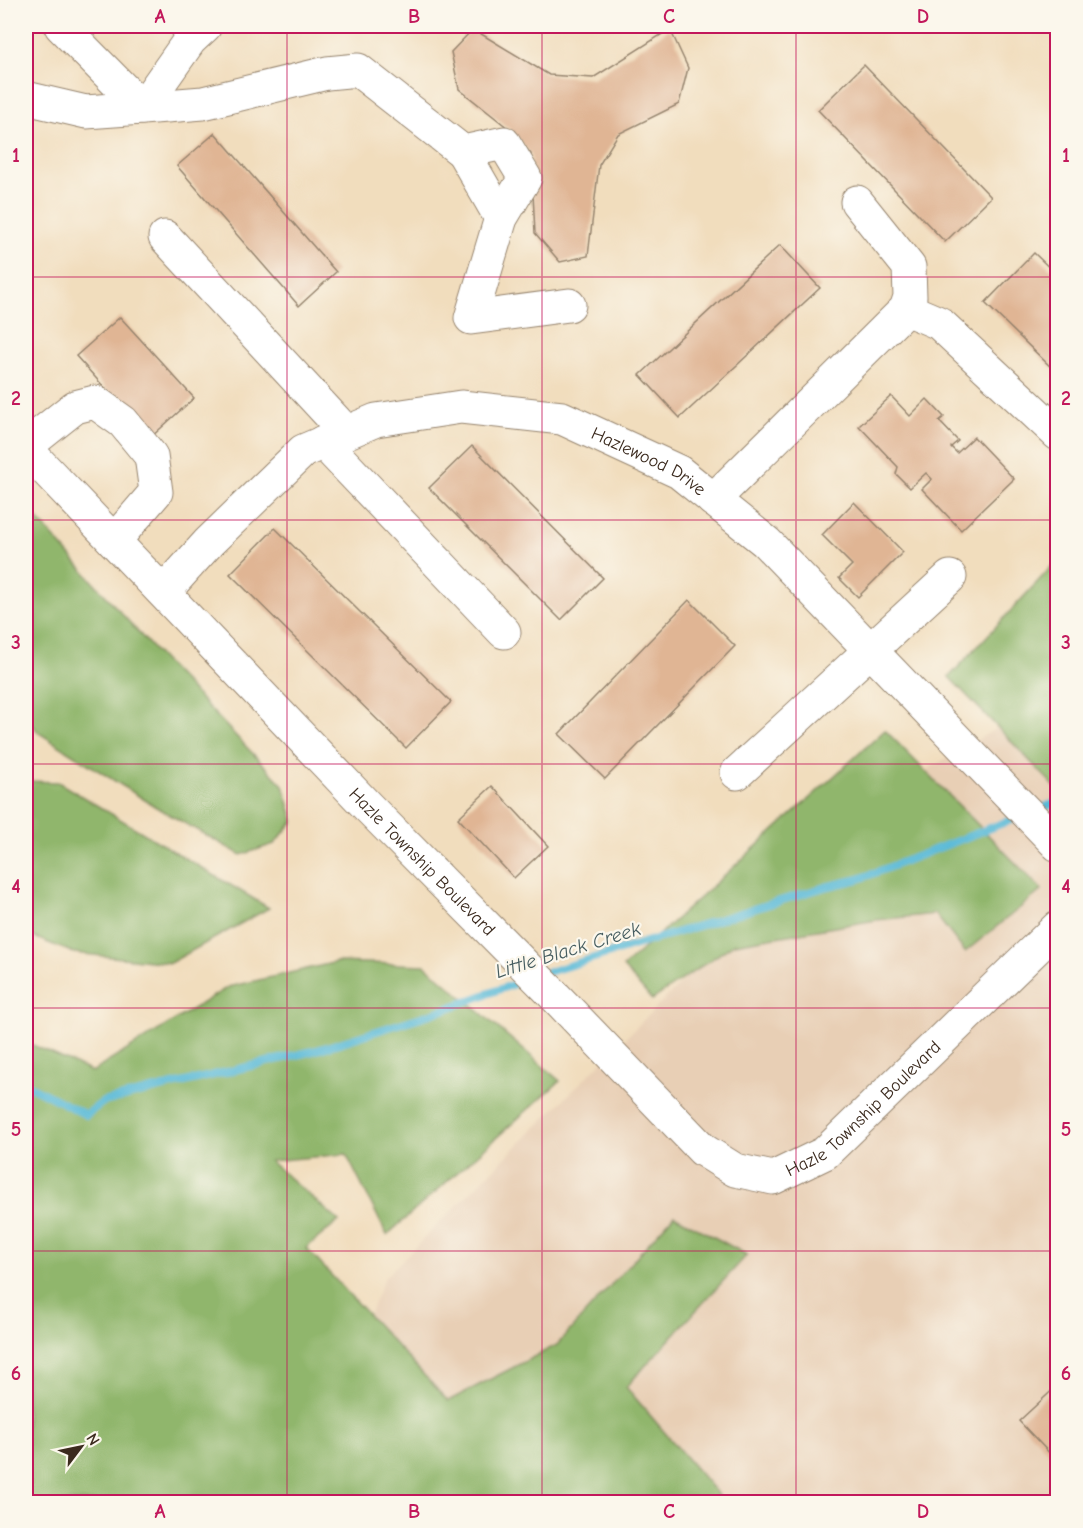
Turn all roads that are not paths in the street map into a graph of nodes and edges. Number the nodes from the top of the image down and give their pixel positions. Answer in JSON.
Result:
{"nodes":[{"id":1,"x":61,"y":26,"type":"edge"},
{"id":2,"x":190,"y":30,"type":"edge"},
{"id":3,"x":26,"y":98,"type":"edge"},
{"id":4,"x":142,"y":108,"type":"junction"},
{"id":5,"x":857,"y":202,"type":"dead end"},
{"id":6,"x":165,"y":237,"type":"dead end"},
{"id":7,"x":569,"y":305,"type":"dead end"},
{"id":8,"x":906,"y":309,"type":"junction"},
{"id":9,"x":1058,"y":434,"type":"edge"},
{"id":10,"x":334,"y":437,"type":"junction"},
{"id":11,"x":26,"y":447,"type":"edge"},
{"id":12,"x":713,"y":500,"type":"junction"},
{"id":13,"x":114,"y":542,"type":"junction"},
{"id":14,"x":950,"y":577,"type":"dead end"},
{"id":15,"x":164,"y":592,"type":"junction"},
{"id":16,"x":504,"y":632,"type":"dead end"},
{"id":17,"x":870,"y":649,"type":"junction"},
{"id":18,"x":737,"y":773,"type":"dead end"},
{"id":19,"x":1058,"y":845,"type":"edge"},
{"id":20,"x":1058,"y":927,"type":"edge"}],
"edges":[{"from":1,"to":4,"type":"street"},
{"from":2,"to":4,"type":"street"},
{"from":3,"to":4,"type":"street"},
{"from":4,"to":7,"type":"street"},
{"from":5,"to":8,"type":"street"},
{"from":6,"to":10,"type":"street"},
{"from":8,"to":9,"type":"street"},
{"from":8,"to":12,"type":"street"},
{"from":10,"to":12,"type":"street","name":"Hazlewood Drive"},
{"from":10,"to":15,"type":"street","name":"Hazlewood Drive"},
{"from":10,"to":16,"type":"street"},
{"from":11,"to":13,"type":"street","name":"Hazle Township Boulevard"},
{"from":11,"to":13,"type":"street"},
{"from":12,"to":17,"type":"street","name":"Hazlewood Drive"},
{"from":13,"to":15,"type":"street","name":"Hazle Township Boulevard"},
{"from":14,"to":17,"type":"street"},
{"from":15,"to":20,"type":"street","name":"Hazle Township Boulevard"},
{"from":17,"to":18,"type":"street"},
{"from":17,"to":19,"type":"street","name":"Hazlewood Drive"}]}
